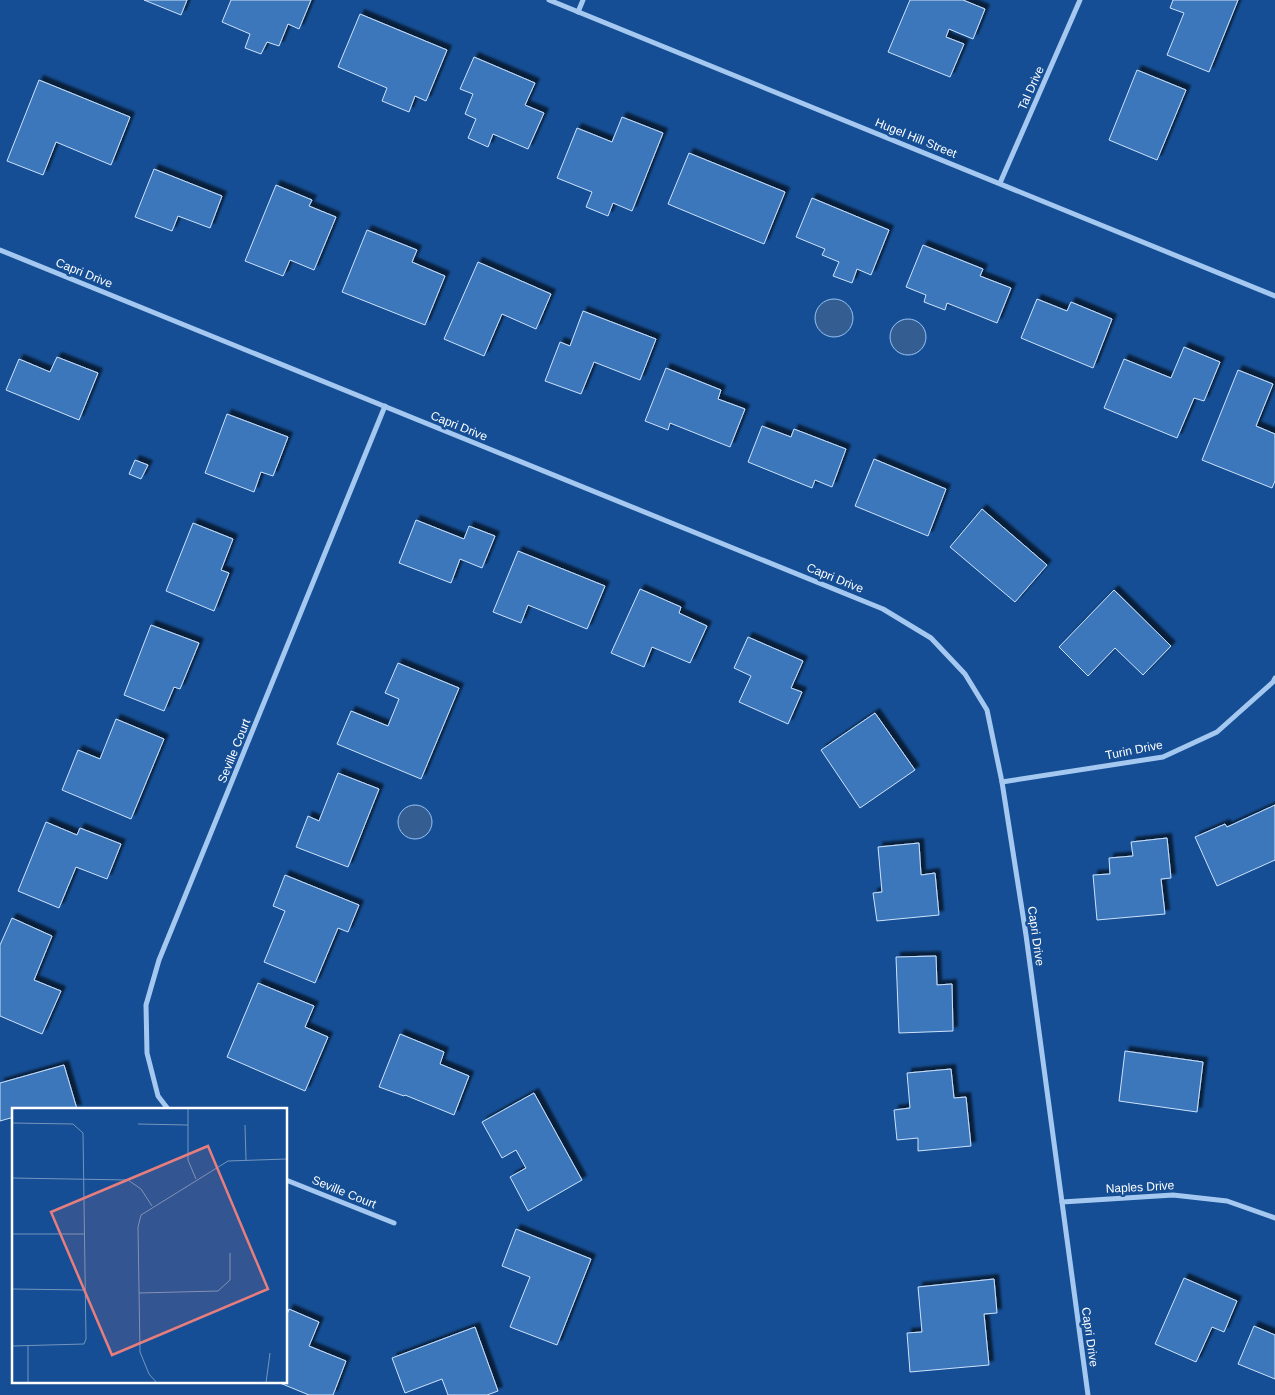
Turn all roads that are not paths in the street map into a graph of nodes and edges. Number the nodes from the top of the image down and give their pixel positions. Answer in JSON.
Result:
{"nodes":[{"id":1,"x":549,"y":0,"type":"edge"},
{"id":2,"x":583,"y":0,"type":"edge"},
{"id":3,"x":1080,"y":0,"type":"edge"},
{"id":4,"x":578,"y":12,"type":"junction"},
{"id":5,"x":1000,"y":183,"type":"junction"},
{"id":6,"x":0,"y":250,"type":"edge"},
{"id":7,"x":1275,"y":296,"type":"edge"},
{"id":8,"x":385,"y":406,"type":"junction"},
{"id":9,"x":1275,"y":678,"type":"edge"},
{"id":10,"x":1002,"y":782,"type":"junction"},
{"id":11,"x":167,"y":1108,"type":"edge"},
{"id":12,"x":288,"y":1181,"type":"edge"},
{"id":13,"x":1062,"y":1202,"type":"junction"},
{"id":14,"x":1275,"y":1218,"type":"edge"},
{"id":15,"x":394,"y":1223,"type":"dead end"},
{"id":16,"x":1088,"y":1395,"type":"edge"}],
"edges":[{"from":1,"to":4,"type":"street","name":"Hugel Hill Street"},
{"from":2,"to":4,"type":"street"},
{"from":3,"to":5,"type":"street","name":"Tal Drive"},
{"from":4,"to":5,"type":"street","name":"Hugel Hill Street"},
{"from":5,"to":7,"type":"street","name":"Hugel Hill Street"},
{"from":6,"to":8,"type":"street","name":"Capri Drive"},
{"from":8,"to":10,"type":"street","name":"Capri Drive"},
{"from":8,"to":11,"type":"street","name":"Seville Court"},
{"from":9,"to":10,"type":"street","name":"Turin Drive"},
{"from":10,"to":13,"type":"street","name":"Capri Drive"},
{"from":12,"to":15,"type":"street","name":"Seville Court"},
{"from":13,"to":14,"type":"street","name":"Naples Drive"},
{"from":13,"to":16,"type":"street","name":"Capri Drive"}]}
